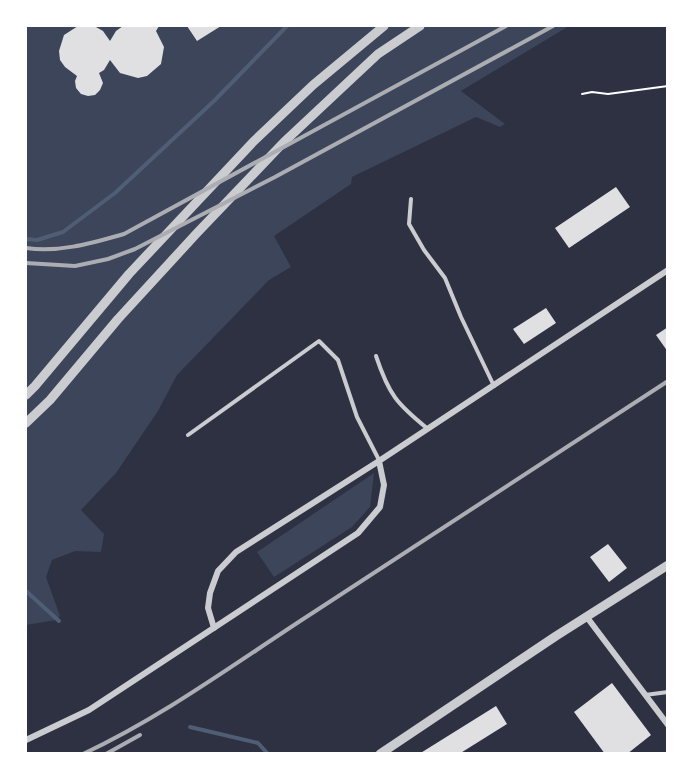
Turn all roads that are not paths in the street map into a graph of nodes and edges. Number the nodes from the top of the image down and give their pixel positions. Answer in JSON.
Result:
{"nodes":[{"id":1,"x":384,"y":26,"type":"edge"},
{"id":2,"x":420,"y":26,"type":"edge"},
{"id":3,"x":411,"y":199,"type":"dead end"},
{"id":4,"x":668,"y":270,"type":"edge"},
{"id":5,"x":376,"y":356,"type":"dead end"},
{"id":6,"x":494,"y":386,"type":"junction"},
{"id":7,"x":26,"y":395,"type":"edge"},
{"id":8,"x":26,"y":423,"type":"edge"},
{"id":9,"x":429,"y":430,"type":"junction"},
{"id":10,"x":188,"y":435,"type":"dead end"},
{"id":11,"x":379,"y":461,"type":"junction"},
{"id":12,"x":668,"y":565,"type":"edge"},
{"id":13,"x":586,"y":616,"type":"junction"},
{"id":14,"x":214,"y":628,"type":"junction"},
{"id":15,"x":668,"y":692,"type":"edge"},
{"id":16,"x":645,"y":695,"type":"junction"},
{"id":17,"x":668,"y":724,"type":"edge"},
{"id":18,"x":27,"y":739,"type":"edge"},
{"id":19,"x":380,"y":753,"type":"edge"}],
"edges":[{"from":1,"to":7,"type":"street"},
{"from":2,"to":8,"type":"street"},
{"from":3,"to":6,"type":"lane"},
{"from":4,"to":6,"type":"street"},
{"from":5,"to":9,"type":"lane"},
{"from":6,"to":9,"type":"street"},
{"from":9,"to":11,"type":"street"},
{"from":10,"to":11,"type":"lane"},
{"from":11,"to":14,"type":"street"},
{"from":11,"to":14,"type":"street"},
{"from":12,"to":13,"type":"street"},
{"from":13,"to":16,"type":"street"},
{"from":13,"to":19,"type":"street"},
{"from":14,"to":18,"type":"street"},
{"from":15,"to":16,"type":"lane"},
{"from":16,"to":17,"type":"street"}]}
